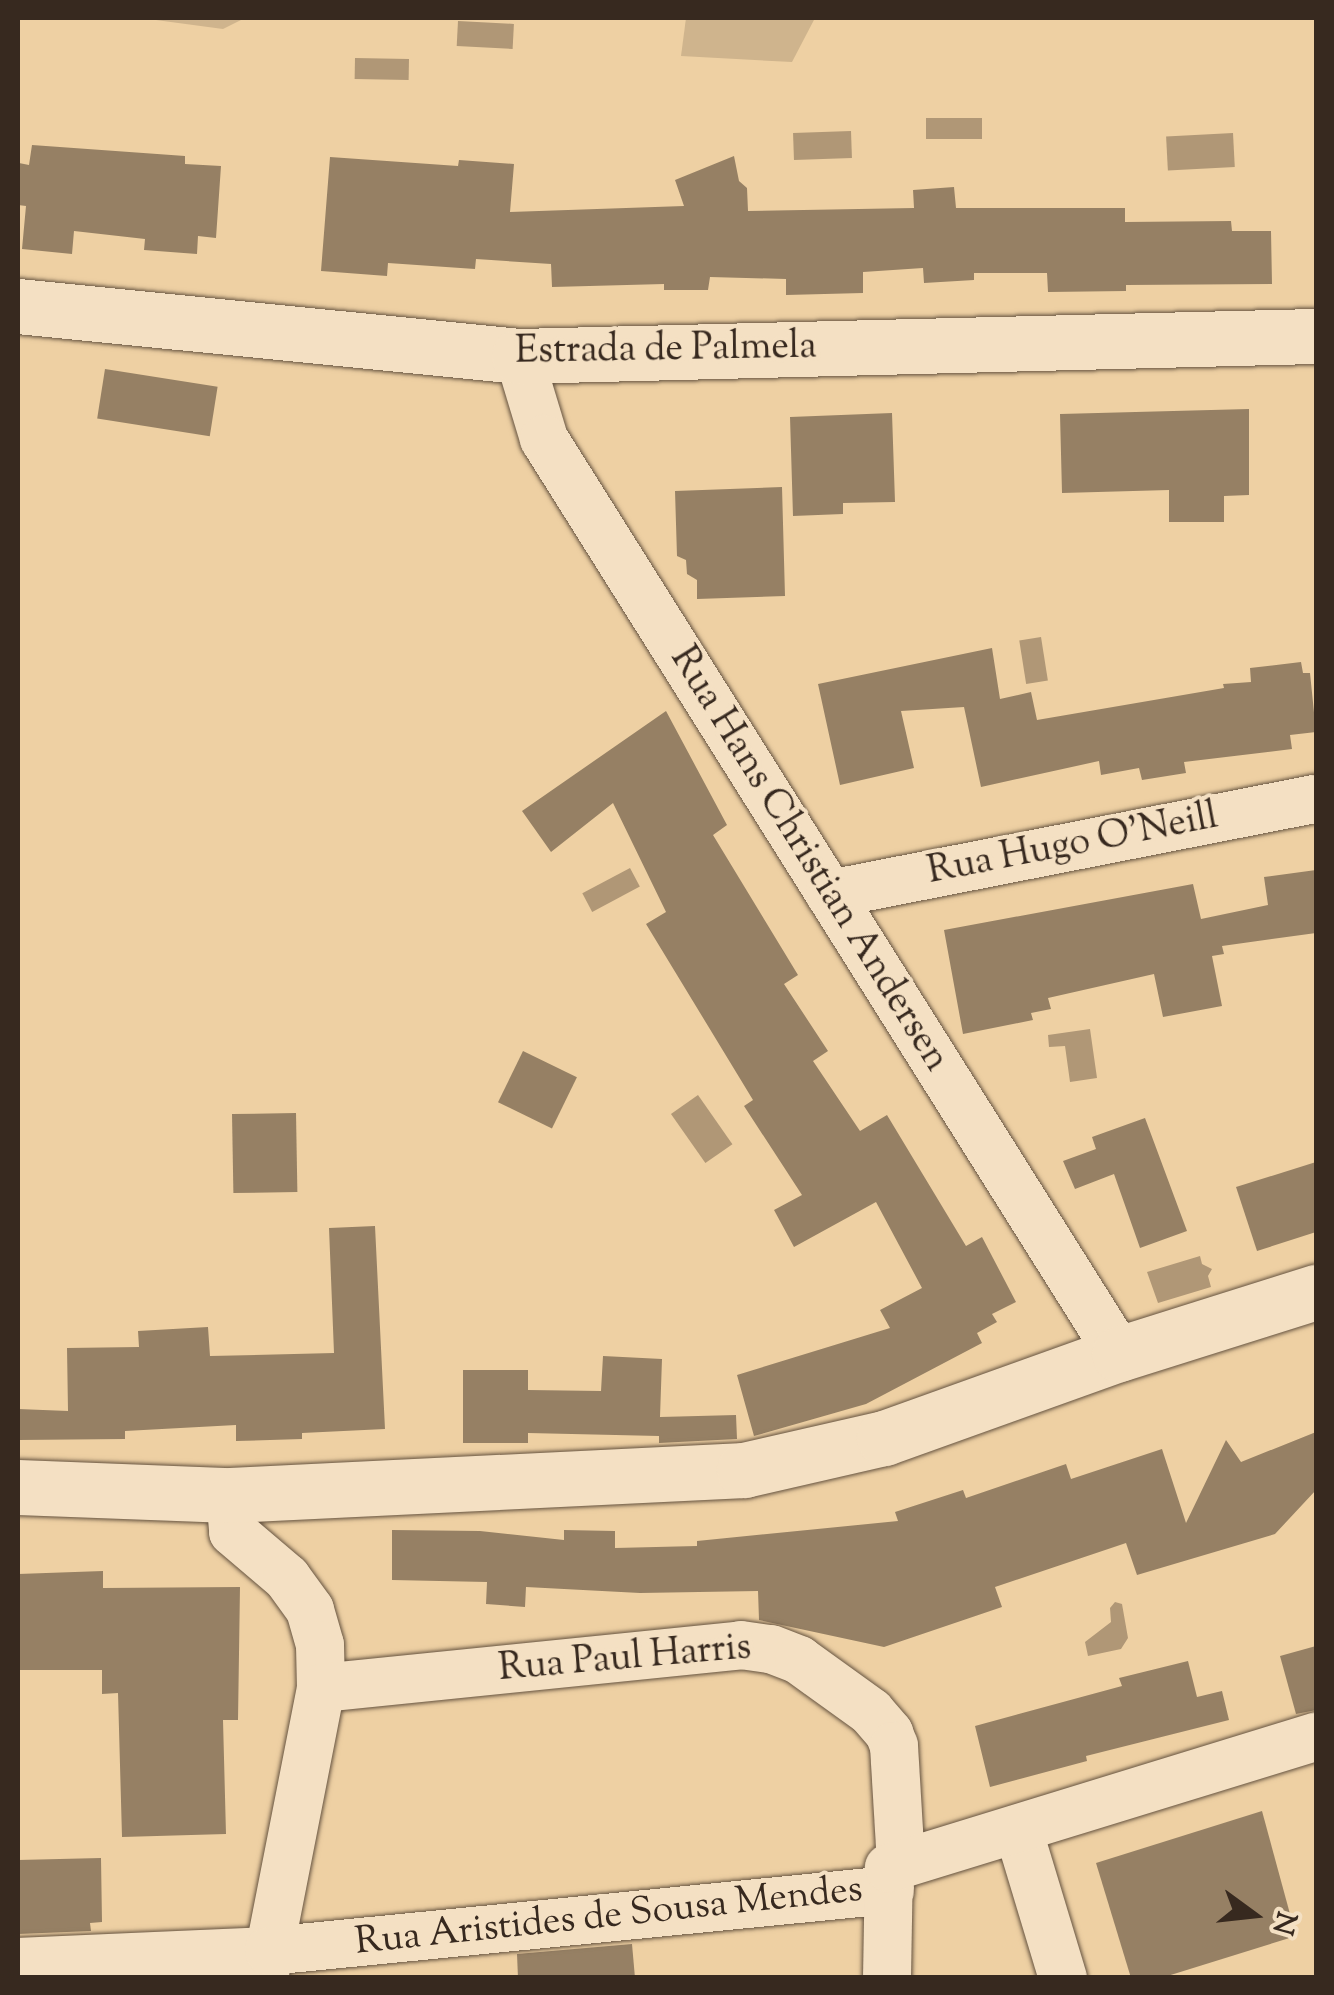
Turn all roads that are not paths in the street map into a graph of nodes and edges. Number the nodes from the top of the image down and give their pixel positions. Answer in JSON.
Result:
{"nodes":[{"id":1,"x":18,"y":306,"type":"edge"},
{"id":2,"x":1316,"y":336,"type":"edge"},
{"id":3,"x":520,"y":356,"type":"junction"},
{"id":4,"x":1316,"y":799,"type":"edge"},
{"id":5,"x":830,"y":894,"type":"junction"},
{"id":6,"x":1316,"y":1292,"type":"edge"},
{"id":7,"x":1119,"y":1354,"type":"junction"},
{"id":8,"x":18,"y":1487,"type":"edge"},
{"id":9,"x":230,"y":1496,"type":"junction"},
{"id":10,"x":321,"y":1688,"type":"junction"},
{"id":11,"x":1316,"y":1737,"type":"edge"},
{"id":12,"x":1018,"y":1829,"type":"junction"},
{"id":13,"x":893,"y":1874,"type":"junction"},
{"id":14,"x":18,"y":1962,"type":"edge"},
{"id":15,"x":267,"y":1964,"type":"edge"},
{"id":16,"x":887,"y":1978,"type":"edge"},
{"id":17,"x":1064,"y":1978,"type":"edge"}],
"edges":[{"from":1,"to":3,"type":"street","name":"Estrada de Palmela"},
{"from":2,"to":3,"type":"street","name":"Estrada de Palmela"},
{"from":3,"to":5,"type":"street","name":"Rua Hans Christian Andersen"},
{"from":4,"to":5,"type":"street","name":"Rua Hugo O'Neill"},
{"from":5,"to":7,"type":"street","name":"Rua Hans Christian Andersen"},
{"from":6,"to":7,"type":"street"},
{"from":7,"to":9,"type":"street"},
{"from":8,"to":9,"type":"street"},
{"from":9,"to":10,"type":"street"},
{"from":10,"to":13,"type":"street","name":"Rua Paul Harris"},
{"from":10,"to":15,"type":"street"},
{"from":11,"to":12,"type":"street","name":"Rua Aristides de Sousa Mendes"},
{"from":12,"to":13,"type":"street","name":"Rua Aristides de Sousa Mendes"},
{"from":12,"to":17,"type":"street"},
{"from":13,"to":15,"type":"street","name":"Rua Aristides de Sousa Mendes"},
{"from":13,"to":16,"type":"street","name":"Rua Paul Harris"},
{"from":14,"to":15,"type":"street","name":"Rua Aristides de Sousa Mendes"}]}
